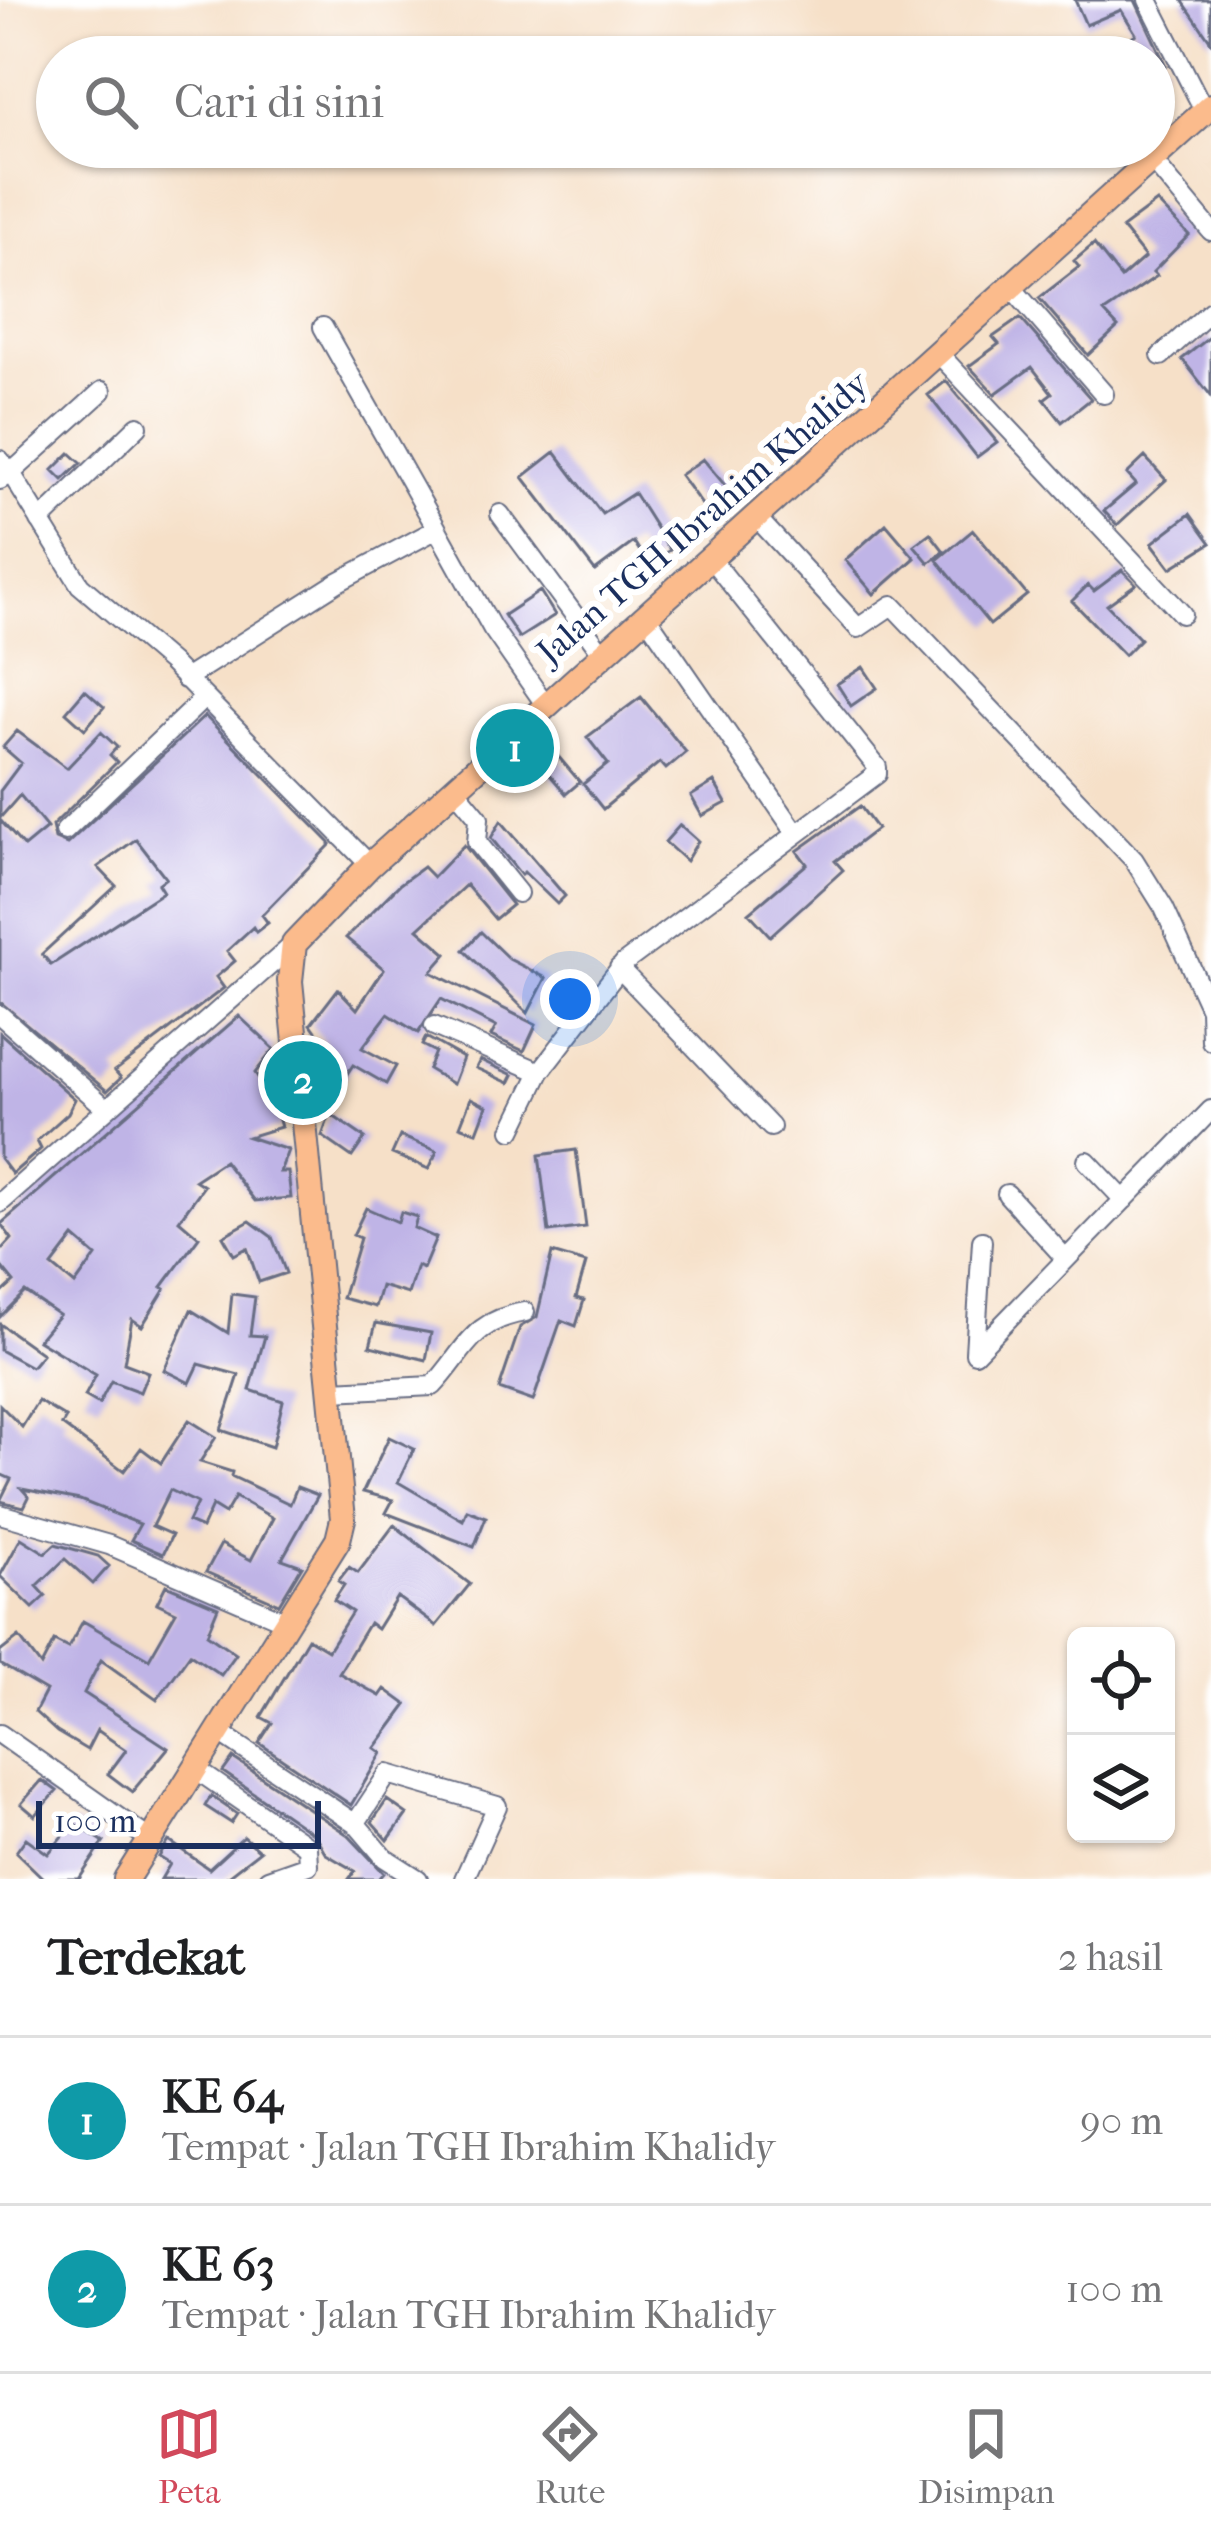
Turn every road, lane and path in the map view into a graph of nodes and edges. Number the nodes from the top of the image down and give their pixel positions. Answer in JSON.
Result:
{"nodes":[{"id":1,"x":1148,"y":0,"type":"edge"},
{"id":2,"x":1168,"y":36,"type":"edge"},
{"id":3,"x":1175,"y":49,"type":"edge"},
{"id":4,"x":1208,"y":109,"type":"edge"},
{"id":5,"x":1175,"y":140,"type":"edge"},
{"id":6,"x":1144,"y":168,"type":"edge"},
{"id":7,"x":1160,"y":168,"type":"edge"},
{"id":8,"x":1211,"y":231,"type":"edge"},
{"id":9,"x":1013,"y":289,"type":"junction"},
{"id":10,"x":1211,"y":311,"type":"edge"},
{"id":11,"x":322,"y":327,"type":"dead end"},
{"id":12,"x":940,"y":355,"type":"junction"},
{"id":13,"x":1161,"y":356,"type":"dead end"},
{"id":14,"x":102,"y":391,"type":"dead end"},
{"id":15,"x":1104,"y":394,"type":"dead end"},
{"id":16,"x":139,"y":426,"type":"dead end"},
{"id":17,"x":4,"y":471,"type":"edge"},
{"id":18,"x":500,"y":514,"type":"dead end"},
{"id":19,"x":758,"y":519,"type":"junction"},
{"id":20,"x":40,"y":521,"type":"junction"},
{"id":21,"x":437,"y":529,"type":"junction"},
{"id":22,"x":712,"y":560,"type":"junction"},
{"id":23,"x":1182,"y":614,"type":"dead end"},
{"id":24,"x":646,"y":616,"type":"junction"},
{"id":25,"x":603,"y":654,"type":"junction"},
{"id":26,"x":185,"y":679,"type":"junction"},
{"id":27,"x":202,"y":699,"type":"junction"},
{"id":28,"x":545,"y":704,"type":"junction"},
{"id":29,"x":454,"y":789,"type":"junction"},
{"id":30,"x":65,"y":831,"type":"dead end"},
{"id":31,"x":796,"y":832,"type":"junction"},
{"id":32,"x":370,"y":865,"type":"junction"},
{"id":33,"x":518,"y":893,"type":"dead end"},
{"id":34,"x":294,"y":944,"type":"junction"},
{"id":35,"x":619,"y":968,"type":"junction"},
{"id":36,"x":0,"y":1015,"type":"edge"},
{"id":37,"x":434,"y":1026,"type":"dead end"},
{"id":38,"x":1211,"y":1041,"type":"edge"},
{"id":39,"x":540,"y":1072,"type":"junction"},
{"id":40,"x":106,"y":1108,"type":"junction"},
{"id":41,"x":1211,"y":1110,"type":"edge"},
{"id":42,"x":771,"y":1127,"type":"dead end"},
{"id":43,"x":512,"y":1130,"type":"dead end"},
{"id":44,"x":1087,"y":1161,"type":"dead end"},
{"id":45,"x":1007,"y":1194,"type":"dead end"},
{"id":46,"x":1124,"y":1200,"type":"junction"},
{"id":47,"x":0,"y":1202,"type":"edge"},
{"id":48,"x":982,"y":1241,"type":"dead end"},
{"id":49,"x":1066,"y":1259,"type":"junction"},
{"id":50,"x":526,"y":1312,"type":"dead end"},
{"id":51,"x":332,"y":1391,"type":"junction"},
{"id":52,"x":0,"y":1514,"type":"edge"},
{"id":53,"x":287,"y":1622,"type":"junction"},
{"id":54,"x":218,"y":1731,"type":"junction"},
{"id":55,"x":0,"y":1734,"type":"edge"},
{"id":56,"x":194,"y":1768,"type":"junction"},
{"id":57,"x":357,"y":1821,"type":"dead end"},
{"id":58,"x":149,"y":1839,"type":"junction"},
{"id":59,"x":126,"y":1879,"type":"edge"},
{"id":60,"x":268,"y":1879,"type":"edge"},
{"id":61,"x":418,"y":1879,"type":"edge"},
{"id":62,"x":464,"y":1879,"type":"edge"}],
"edges":[{"from":1,"to":2,"type":"street"},
{"from":3,"to":4,"type":"street"},
{"from":4,"to":5,"type":"main road","name":"Jalan TGH Ibrahim Khalidy"},
{"from":6,"to":9,"type":"main road","name":"Jalan TGH Ibrahim Khalidy"},
{"from":7,"to":8,"type":"street"},
{"from":9,"to":12,"type":"main road","name":"Jalan TGH Ibrahim Khalidy"},
{"from":9,"to":15,"type":"street"},
{"from":10,"to":13,"type":"street"},
{"from":11,"to":21,"type":"street"},
{"from":12,"to":19,"type":"main road","name":"Jalan TGH Ibrahim Khalidy"},
{"from":12,"to":23,"type":"street"},
{"from":14,"to":17,"type":"street"},
{"from":16,"to":20,"type":"street"},
{"from":17,"to":20,"type":"street"},
{"from":18,"to":25,"type":"street"},
{"from":19,"to":22,"type":"main road","name":"Jalan TGH Ibrahim Khalidy"},
{"from":19,"to":38,"type":"street"},
{"from":20,"to":26,"type":"street"},
{"from":21,"to":26,"type":"street"},
{"from":21,"to":28,"type":"street"},
{"from":22,"to":24,"type":"main road","name":"Jalan TGH Ibrahim Khalidy"},
{"from":22,"to":31,"type":"street"},
{"from":24,"to":25,"type":"main road","name":"Jalan TGH Ibrahim Khalidy"},
{"from":24,"to":31,"type":"street"},
{"from":25,"to":28,"type":"main road","name":"Jalan TGH Ibrahim Khalidy"},
{"from":26,"to":27,"type":"street"},
{"from":27,"to":30,"type":"street"},
{"from":27,"to":32,"type":"street"},
{"from":28,"to":29,"type":"main road","name":"Jalan TGH Ibrahim Khalidy"},
{"from":29,"to":32,"type":"main road","name":"Jalan TGH Ibrahim Khalidy"},
{"from":29,"to":33,"type":"street"},
{"from":31,"to":35,"type":"street"},
{"from":32,"to":34,"type":"main road","name":"Jalan TGH Ibrahim Khalidy"},
{"from":34,"to":40,"type":"street"},
{"from":34,"to":51,"type":"main road"},
{"from":35,"to":39,"type":"street"},
{"from":35,"to":42,"type":"street"},
{"from":36,"to":40,"type":"street"},
{"from":37,"to":39,"type":"street"},
{"from":39,"to":43,"type":"street"},
{"from":40,"to":47,"type":"street"},
{"from":41,"to":46,"type":"street"},
{"from":44,"to":46,"type":"street"},
{"from":45,"to":49,"type":"street"},
{"from":46,"to":49,"type":"street"},
{"from":48,"to":49,"type":"street"},
{"from":50,"to":51,"type":"street"},
{"from":51,"to":53,"type":"main road"},
{"from":52,"to":53,"type":"street"},
{"from":53,"to":54,"type":"main road"},
{"from":54,"to":56,"type":"main road"},
{"from":54,"to":61,"type":"street"},
{"from":55,"to":58,"type":"street"},
{"from":56,"to":58,"type":"main road"},
{"from":56,"to":60,"type":"street"},
{"from":57,"to":62,"type":"street"},
{"from":58,"to":59,"type":"main road"}]}
